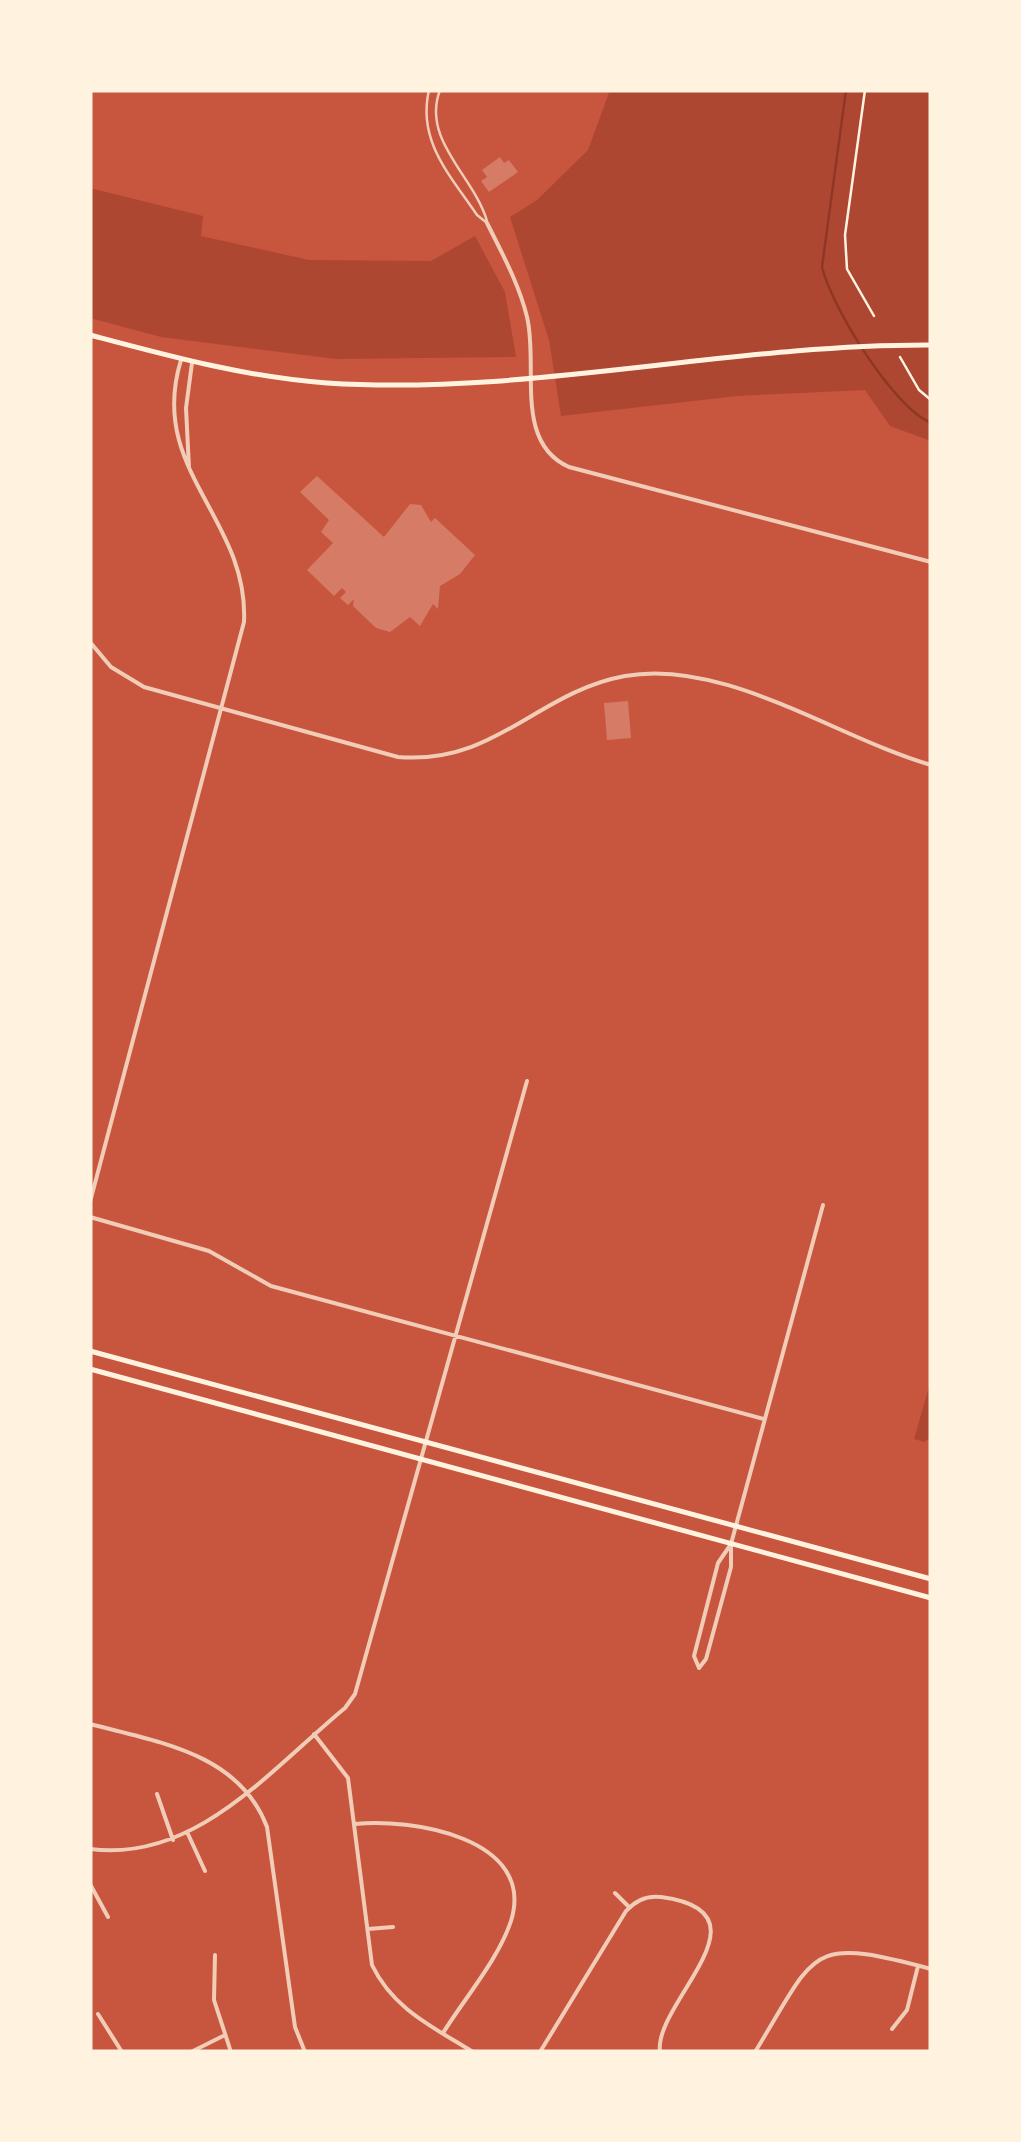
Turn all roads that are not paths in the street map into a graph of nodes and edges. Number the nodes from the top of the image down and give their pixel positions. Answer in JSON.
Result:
{"nodes":[{"id":1,"x":428,"y":90,"type":"edge"},
{"id":2,"x":440,"y":90,"type":"edge"},
{"id":3,"x":487,"y":223,"type":"junction"},
{"id":4,"x":90,"y":334,"type":"edge"},
{"id":5,"x":931,"y":345,"type":"edge"},
{"id":6,"x":181,"y":360,"type":"junction"},
{"id":7,"x":192,"y":362,"type":"junction"},
{"id":8,"x":532,"y":378,"type":"junction"},
{"id":9,"x":189,"y":468,"type":"junction"},
{"id":10,"x":931,"y":562,"type":"edge"},
{"id":11,"x":90,"y":642,"type":"edge"},
{"id":12,"x":224,"y":710,"type":"junction"},
{"id":13,"x":931,"y":766,"type":"edge"},
{"id":14,"x":527,"y":1081,"type":"dead end"},
{"id":15,"x":90,"y":1202,"type":"edge"},
{"id":16,"x":823,"y":1205,"type":"dead end"},
{"id":17,"x":90,"y":1217,"type":"edge"},
{"id":18,"x":458,"y":1336,"type":"junction"},
{"id":19,"x":90,"y":1351,"type":"edge"},
{"id":20,"x":90,"y":1369,"type":"edge"},
{"id":21,"x":764,"y":1419,"type":"junction"},
{"id":22,"x":428,"y":1443,"type":"junction"},
{"id":23,"x":424,"y":1458,"type":"junction"},
{"id":24,"x":735,"y":1528,"type":"junction"},
{"id":25,"x":731,"y":1544,"type":"junction"},
{"id":26,"x":931,"y":1579,"type":"edge"},
{"id":27,"x":931,"y":1598,"type":"edge"},
{"id":28,"x":90,"y":1724,"type":"edge"},
{"id":29,"x":314,"y":1734,"type":"junction"},
{"id":30,"x":248,"y":1790,"type":"junction"},
{"id":31,"x":158,"y":1794,"type":"dead end"},
{"id":32,"x":355,"y":1824,"type":"junction"},
{"id":33,"x":188,"y":1834,"type":"junction"},
{"id":34,"x":173,"y":1840,"type":"junction"},
{"id":35,"x":90,"y":1849,"type":"edge"},
{"id":36,"x":205,"y":1871,"type":"dead end"},
{"id":37,"x":90,"y":1884,"type":"edge"},
{"id":38,"x":615,"y":1893,"type":"dead end"},
{"id":39,"x":629,"y":1908,"type":"junction"},
{"id":40,"x":108,"y":1917,"type":"dead end"},
{"id":41,"x":393,"y":1928,"type":"dead end"},
{"id":42,"x":368,"y":1930,"type":"junction"},
{"id":43,"x":215,"y":1955,"type":"dead end"},
{"id":44,"x":918,"y":1966,"type":"junction"},
{"id":45,"x":931,"y":1969,"type":"edge"},
{"id":46,"x":98,"y":2014,"type":"dead end"},
{"id":47,"x":892,"y":2029,"type":"dead end"},
{"id":48,"x":443,"y":2033,"type":"junction"},
{"id":49,"x":223,"y":2036,"type":"junction"},
{"id":50,"x":122,"y":2052,"type":"edge"},
{"id":51,"x":191,"y":2052,"type":"edge"},
{"id":52,"x":231,"y":2052,"type":"edge"},
{"id":53,"x":305,"y":2052,"type":"edge"},
{"id":54,"x":473,"y":2052,"type":"edge"},
{"id":55,"x":540,"y":2052,"type":"edge"},
{"id":56,"x":660,"y":2052,"type":"edge"},
{"id":57,"x":755,"y":2052,"type":"edge"}],
"edges":[{"from":1,"to":3,"type":"lane"},
{"from":2,"to":3,"type":"lane"},
{"from":3,"to":8,"type":"street"},
{"from":4,"to":6,"type":"main road"},
{"from":5,"to":8,"type":"main road"},
{"from":6,"to":7,"type":"main road"},
{"from":6,"to":9,"type":"street"},
{"from":7,"to":8,"type":"main road"},
{"from":7,"to":9,"type":"street"},
{"from":8,"to":10,"type":"street"},
{"from":9,"to":12,"type":"street"},
{"from":11,"to":12,"type":"street"},
{"from":12,"to":13,"type":"street"},
{"from":12,"to":15,"type":"street"},
{"from":14,"to":18,"type":"street"},
{"from":16,"to":21,"type":"street"},
{"from":17,"to":18,"type":"street"},
{"from":18,"to":21,"type":"street"},
{"from":18,"to":22,"type":"street"},
{"from":19,"to":22,"type":"main road"},
{"from":20,"to":23,"type":"main road"},
{"from":21,"to":24,"type":"street"},
{"from":22,"to":23,"type":"street"},
{"from":22,"to":24,"type":"main road"},
{"from":23,"to":25,"type":"main road"},
{"from":23,"to":29,"type":"street"},
{"from":24,"to":25,"type":"street"},
{"from":24,"to":26,"type":"main road"},
{"from":25,"to":25,"type":"street"},
{"from":25,"to":27,"type":"main road"},
{"from":28,"to":30,"type":"street"},
{"from":29,"to":30,"type":"street"},
{"from":29,"to":32,"type":"street"},
{"from":30,"to":33,"type":"street"},
{"from":30,"to":53,"type":"street"},
{"from":31,"to":34,"type":"street"},
{"from":32,"to":42,"type":"street"},
{"from":32,"to":48,"type":"street"},
{"from":33,"to":34,"type":"street"},
{"from":33,"to":36,"type":"street"},
{"from":34,"to":35,"type":"street"},
{"from":37,"to":40,"type":"street"},
{"from":38,"to":39,"type":"street"},
{"from":39,"to":55,"type":"street"},
{"from":39,"to":56,"type":"street"},
{"from":41,"to":42,"type":"street"},
{"from":42,"to":48,"type":"street"},
{"from":43,"to":49,"type":"street"},
{"from":44,"to":45,"type":"street"},
{"from":44,"to":47,"type":"street"},
{"from":44,"to":57,"type":"street"},
{"from":46,"to":50,"type":"street"},
{"from":48,"to":54,"type":"street"},
{"from":49,"to":51,"type":"street"},
{"from":49,"to":52,"type":"street"}]}
